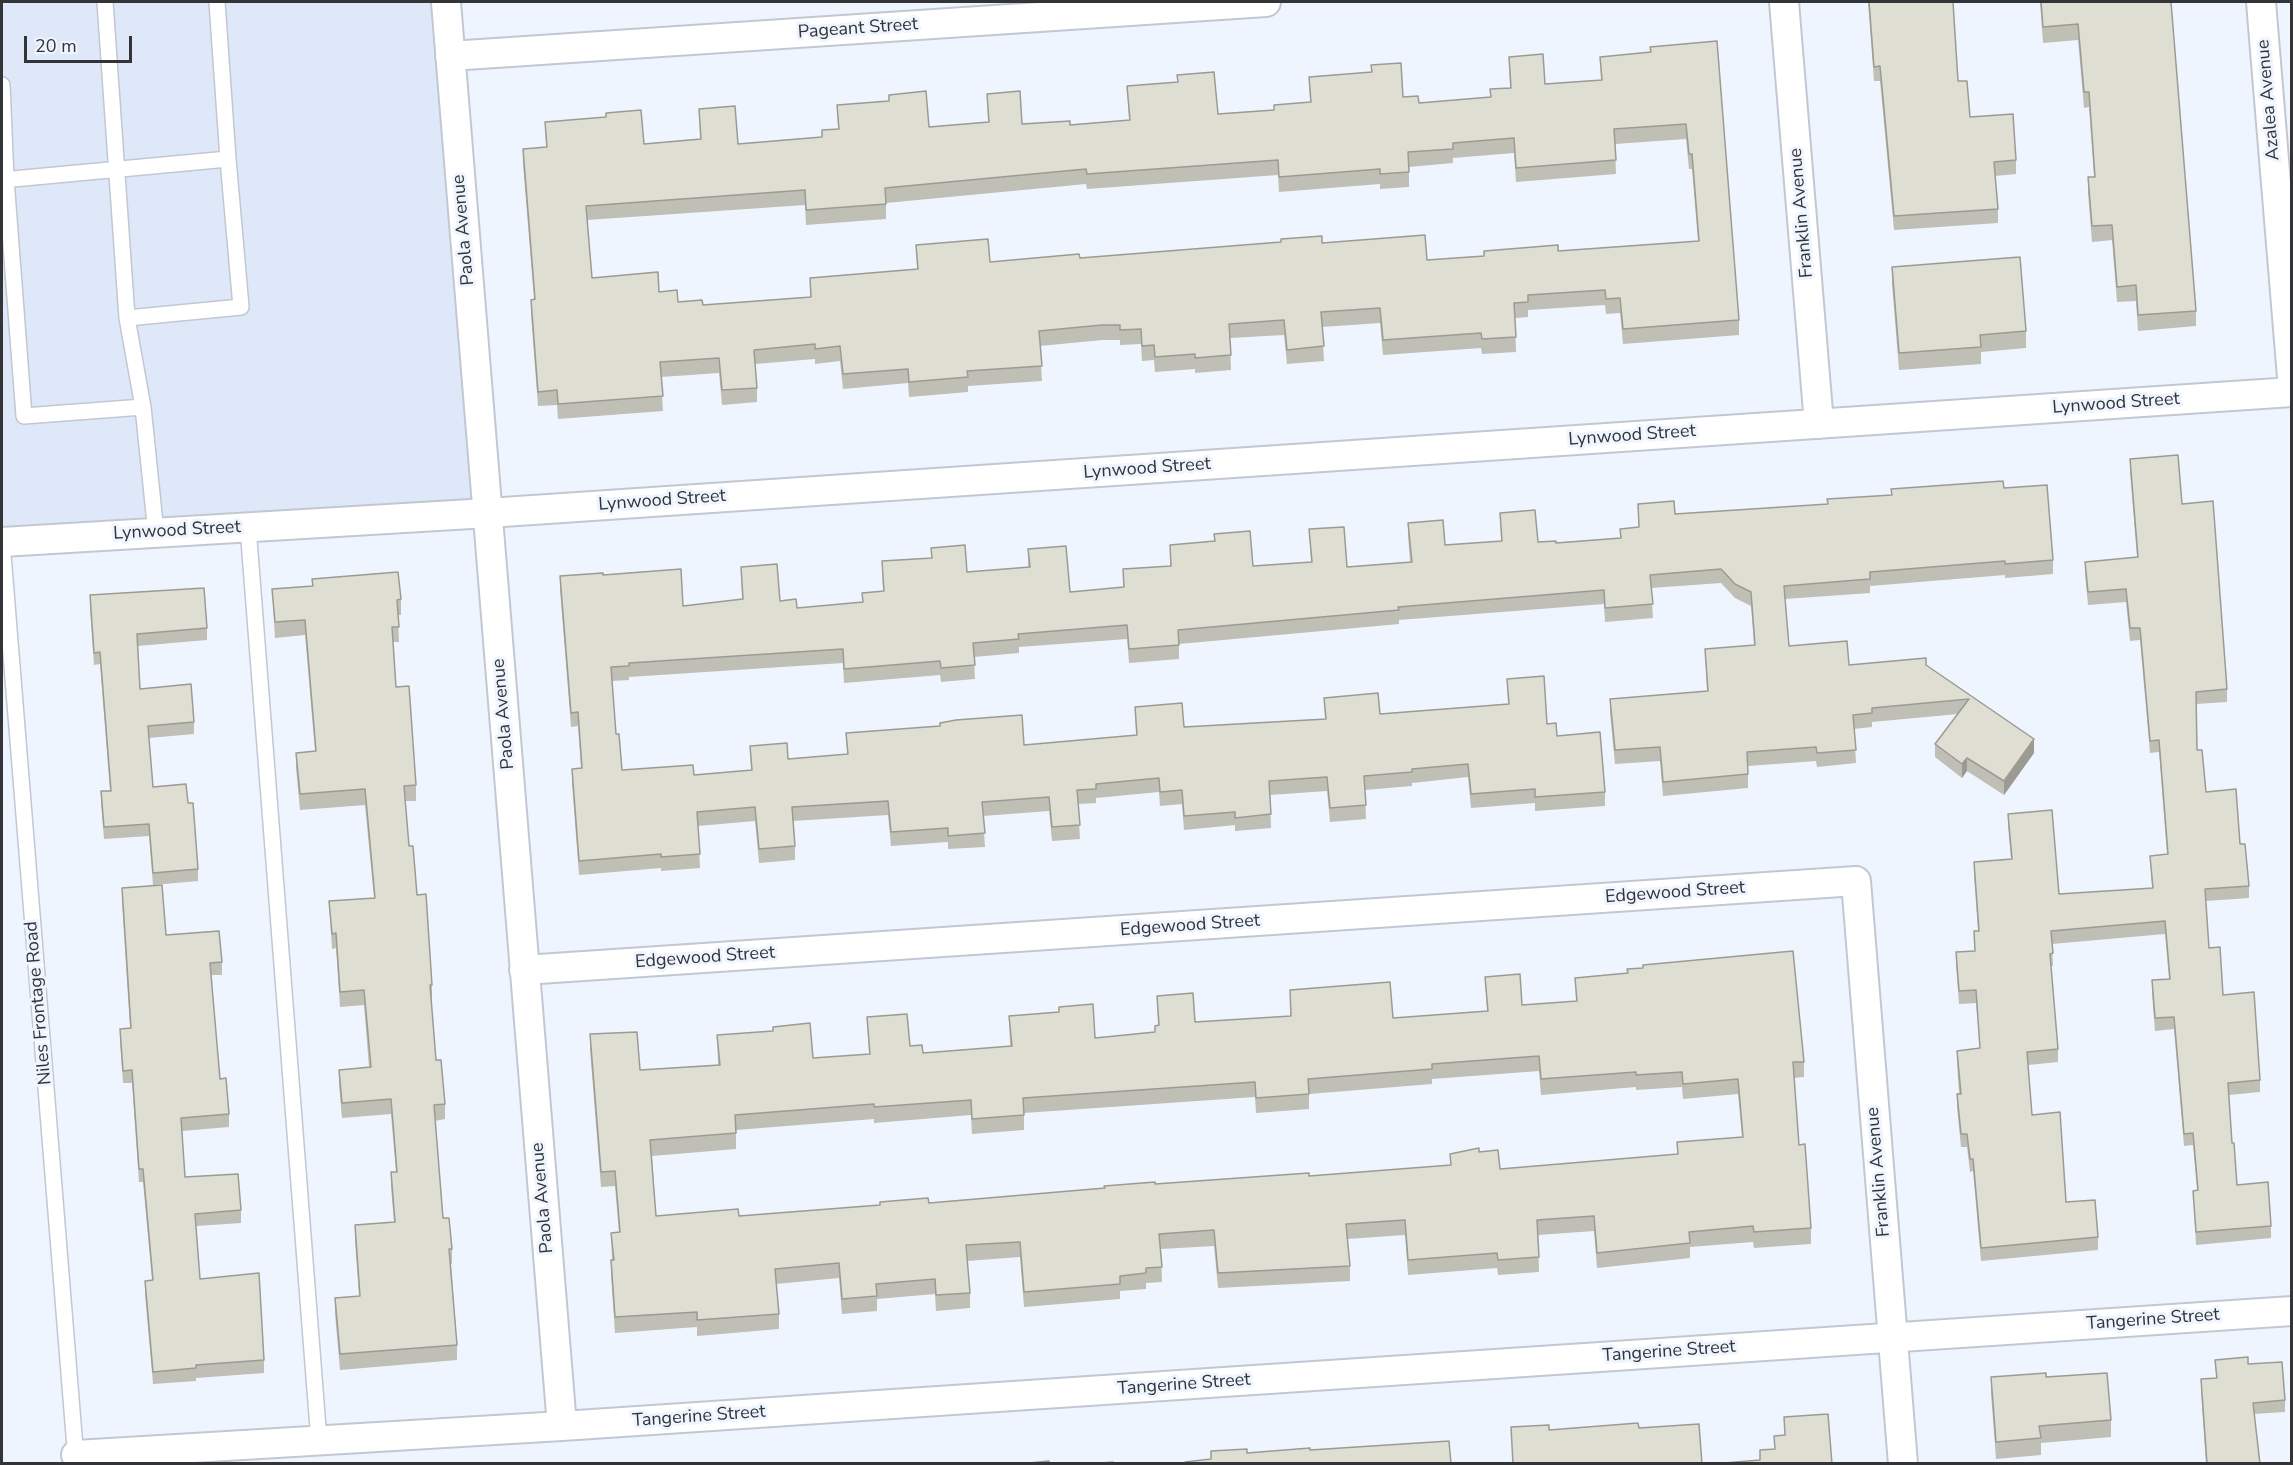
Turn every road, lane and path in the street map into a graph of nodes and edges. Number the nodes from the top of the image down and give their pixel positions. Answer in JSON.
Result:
{"nodes":[{"id":1,"x":105,"y":2,"type":"edge"},
{"id":2,"x":218,"y":2,"type":"edge"},
{"id":3,"x":446,"y":2,"type":"edge"},
{"id":4,"x":1266,"y":2,"type":"edge"},
{"id":5,"x":1784,"y":2,"type":"edge"},
{"id":6,"x":2261,"y":2,"type":"edge"},
{"id":7,"x":450,"y":56,"type":"junction"},
{"id":8,"x":2,"y":85,"type":"edge"},
{"id":9,"x":228,"y":159,"type":"junction"},
{"id":10,"x":115,"y":169,"type":"junction"},
{"id":11,"x":4,"y":180,"type":"edge"},
{"id":12,"x":127,"y":318,"type":"junction"},
{"id":13,"x":2292,"y":377,"type":"edge"},
{"id":14,"x":2292,"y":392,"type":"edge"},
{"id":15,"x":143,"y":407,"type":"junction"},
{"id":16,"x":1819,"y":424,"type":"junction"},
{"id":17,"x":488,"y":513,"type":"junction"},
{"id":18,"x":248,"y":527,"type":"junction"},
{"id":19,"x":156,"y":532,"type":"junction"},
{"id":20,"x":2,"y":542,"type":"edge"},
{"id":21,"x":1856,"y":881,"type":"joint"},
{"id":22,"x":524,"y":970,"type":"junction"},
{"id":23,"x":2292,"y":1311,"type":"edge"},
{"id":24,"x":1893,"y":1337,"type":"junction"},
{"id":25,"x":562,"y":1426,"type":"junction"},
{"id":26,"x":320,"y":1441,"type":"junction"},
{"id":27,"x":76,"y":1460,"type":"edge"},
{"id":28,"x":1903,"y":1464,"type":"edge"}],
"edges":[{"from":1,"to":10,"type":"lane"},
{"from":2,"to":9,"type":"lane"},
{"from":3,"to":7,"type":"street","name":"Paola Avenue"},
{"from":4,"to":7,"type":"street","name":"Pageant Street"},
{"from":5,"to":16,"type":"street","name":"Franklin Avenue"},
{"from":6,"to":13,"type":"street","name":"Azalea Avenue"},
{"from":7,"to":17,"type":"street","name":"Paola Avenue"},
{"from":8,"to":11,"type":"lane"},
{"from":9,"to":10,"type":"lane"},
{"from":9,"to":12,"type":"lane"},
{"from":10,"to":11,"type":"lane"},
{"from":10,"to":12,"type":"lane"},
{"from":11,"to":15,"type":"lane"},
{"from":12,"to":15,"type":"lane"},
{"from":14,"to":16,"type":"street","name":"Lynwood Street"},
{"from":15,"to":19,"type":"lane"},
{"from":16,"to":17,"type":"street","name":"Lynwood Street"},
{"from":17,"to":18,"type":"street","name":"Lynwood Street"},
{"from":17,"to":22,"type":"street","name":"Paola Avenue"},
{"from":18,"to":19,"type":"street","name":"Lynwood Street"},
{"from":18,"to":26,"type":"lane"},
{"from":19,"to":20,"type":"street","name":"Lynwood Street"},
{"from":20,"to":27,"type":"lane","name":"Niles Frontage Road"},
{"from":21,"to":22,"type":"street","name":"Edgewood Street"},
{"from":21,"to":24,"type":"street","name":"Franklin Avenue"},
{"from":22,"to":25,"type":"street","name":"Paola Avenue"},
{"from":23,"to":24,"type":"street","name":"Tangerine Street"},
{"from":24,"to":25,"type":"street","name":"Tangerine Street"},
{"from":24,"to":28,"type":"street","name":"Franklin Avenue"},
{"from":25,"to":26,"type":"street","name":"Tangerine Street"},
{"from":26,"to":27,"type":"street","name":"Tangerine Street"}]}
